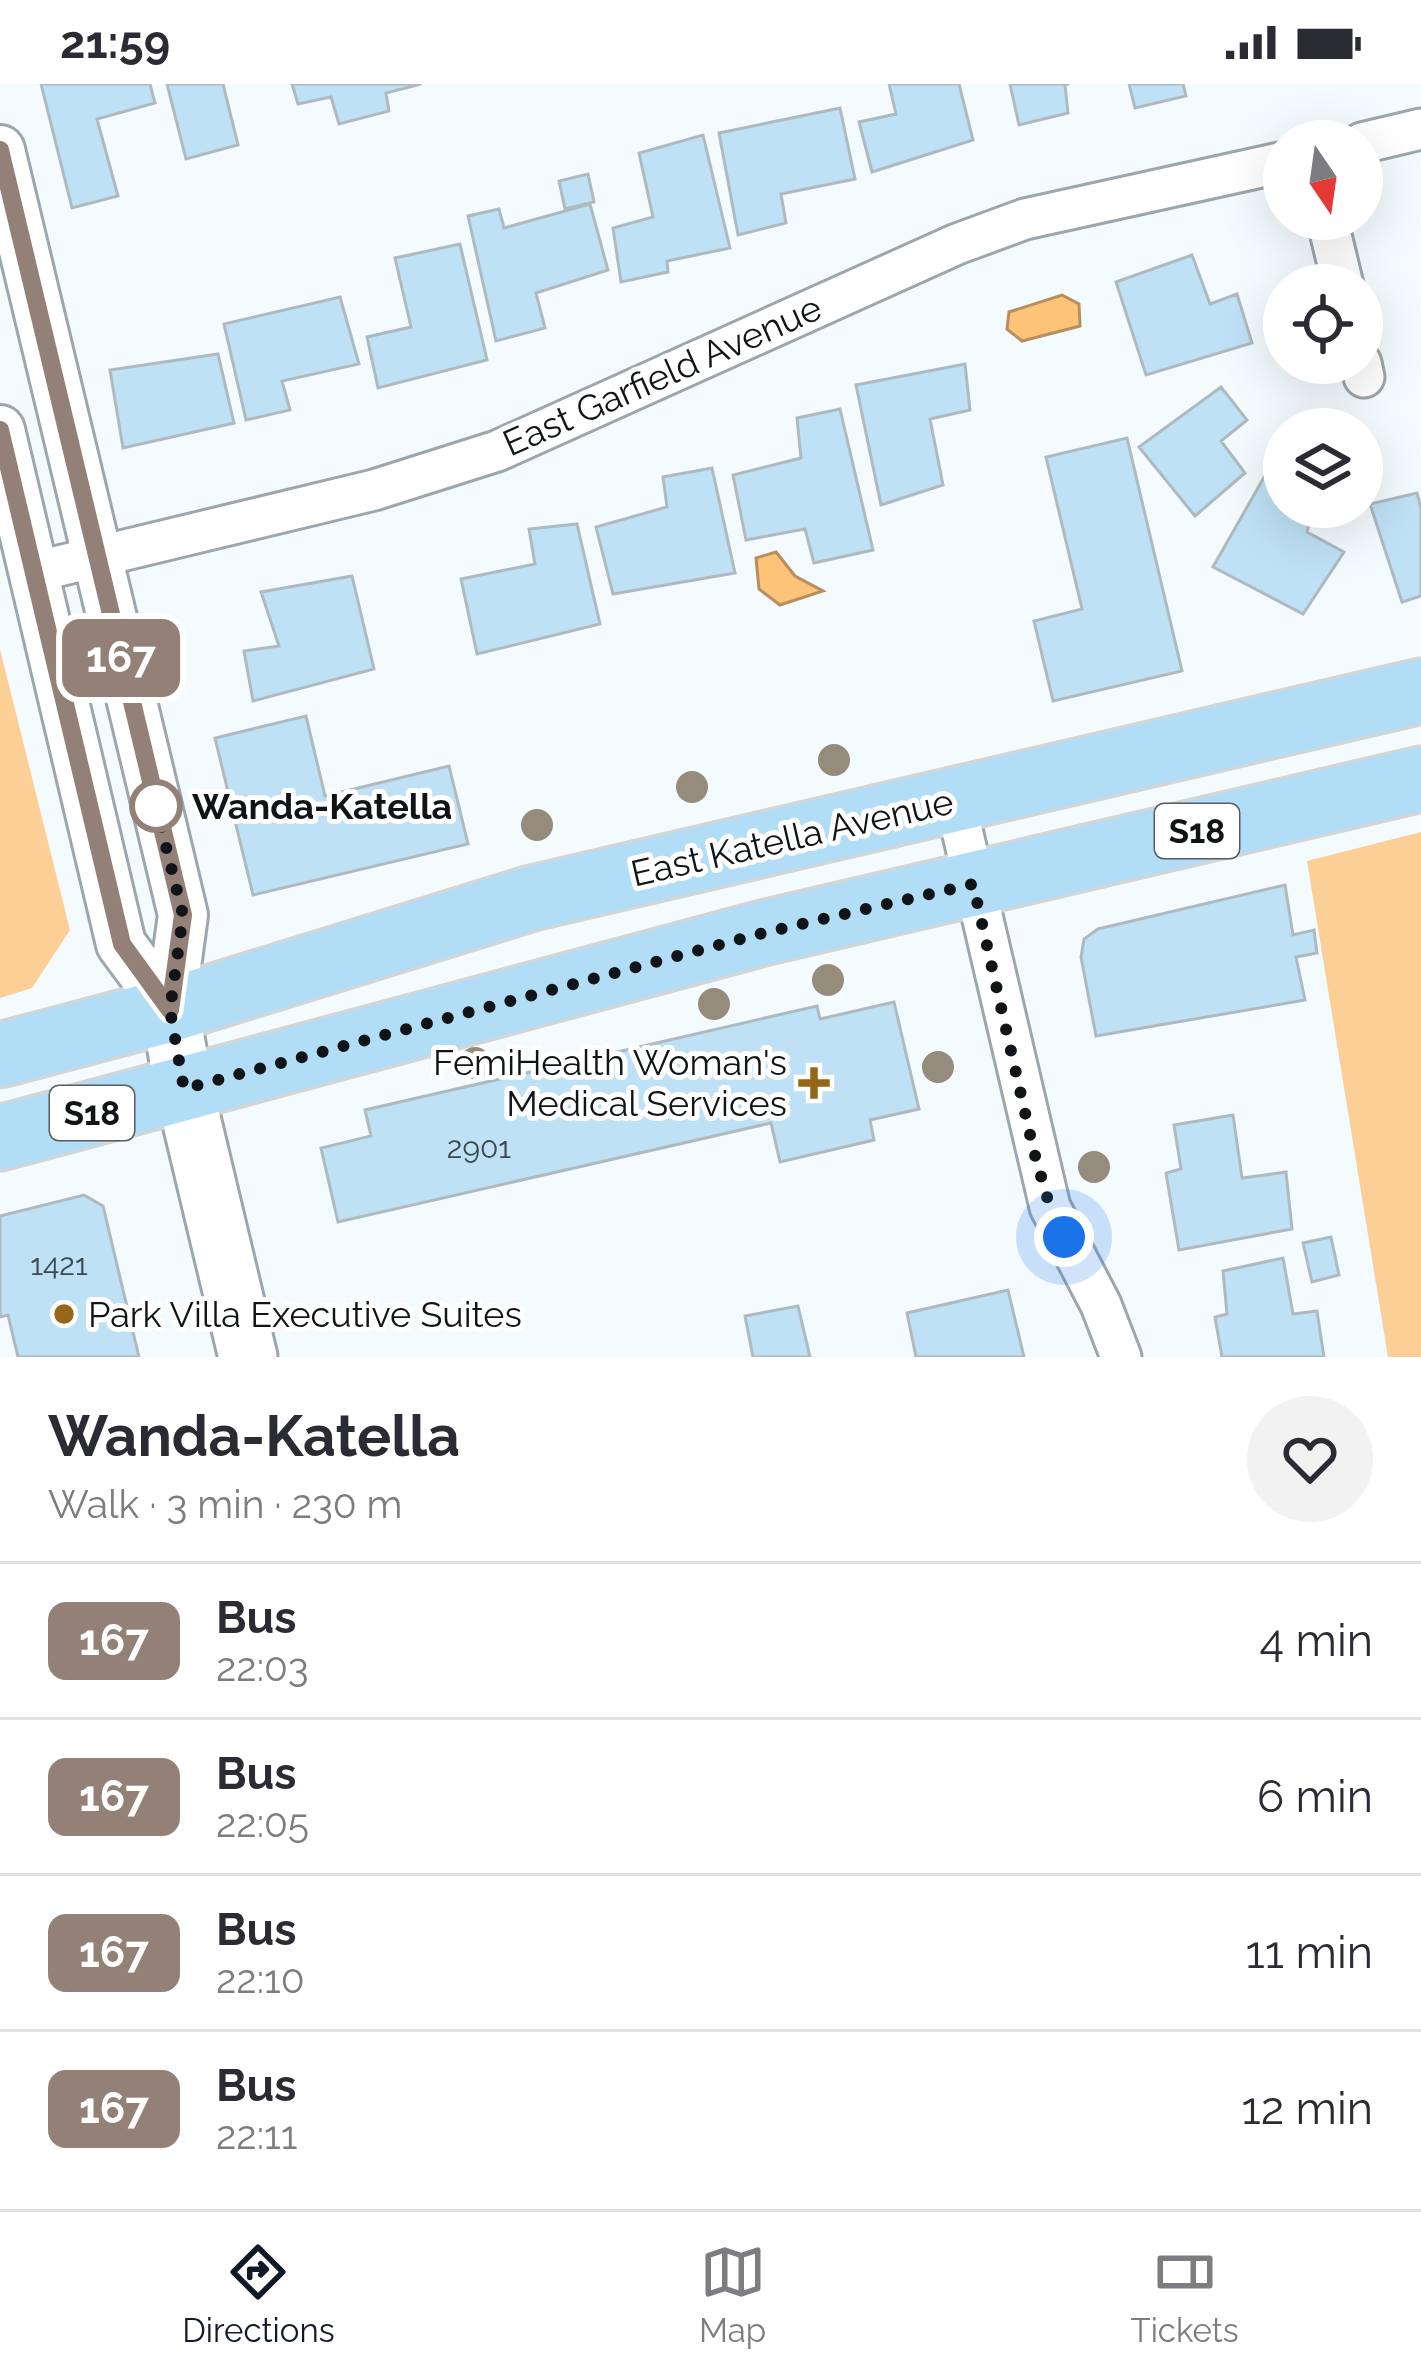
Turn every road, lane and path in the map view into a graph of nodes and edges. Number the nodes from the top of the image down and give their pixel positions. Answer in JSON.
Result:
{"nodes":[{"id":1,"x":1421,"y":129,"type":"edge"},
{"id":2,"x":1383,"y":138,"type":"edge"},
{"id":3,"x":0,"y":150,"type":"edge"},
{"id":4,"x":1263,"y":166,"type":"edge"},
{"id":5,"x":0,"y":430,"type":"edge"},
{"id":6,"x":96,"y":557,"type":"junction"},
{"id":7,"x":34,"y":572,"type":"junction"},
{"id":8,"x":1421,"y":691,"type":"edge"},
{"id":9,"x":1421,"y":779,"type":"edge"},
{"id":10,"x":955,"y":800,"type":"junction"},
{"id":11,"x":973,"y":884,"type":"junction"},
{"id":12,"x":170,"y":1010,"type":"junction"},
{"id":13,"x":0,"y":1055,"type":"edge"},
{"id":14,"x":184,"y":1089,"type":"junction"},
{"id":15,"x":0,"y":1138,"type":"edge"},
{"id":16,"x":248,"y":1357,"type":"edge"},
{"id":17,"x":1121,"y":1357,"type":"edge"}],
"edges":[{"from":1,"to":2,"type":"street"},
{"from":3,"to":6,"type":"street"},
{"from":4,"to":6,"type":"street","name":"East Garfield Avenue"},
{"from":5,"to":7,"type":"street"},
{"from":6,"to":7,"type":"street","name":"East Garfield Avenue"},
{"from":6,"to":12,"type":"street"},
{"from":7,"to":12,"type":"street"},
{"from":8,"to":10,"type":"main road","name":"East Katella Avenue","number":"S18"},
{"from":9,"to":11,"type":"main road","number":"S18"},
{"from":10,"to":11,"type":"street"},
{"from":10,"to":12,"type":"main road","name":"East Katella Avenue","number":"S18"},
{"from":11,"to":14,"type":"main road","number":"S18"},
{"from":11,"to":17,"type":"street"},
{"from":12,"to":13,"type":"main road","number":"S18"},
{"from":12,"to":14,"type":"main road"},
{"from":14,"to":15,"type":"main road","number":"S18"},
{"from":14,"to":16,"type":"main road"}]}
